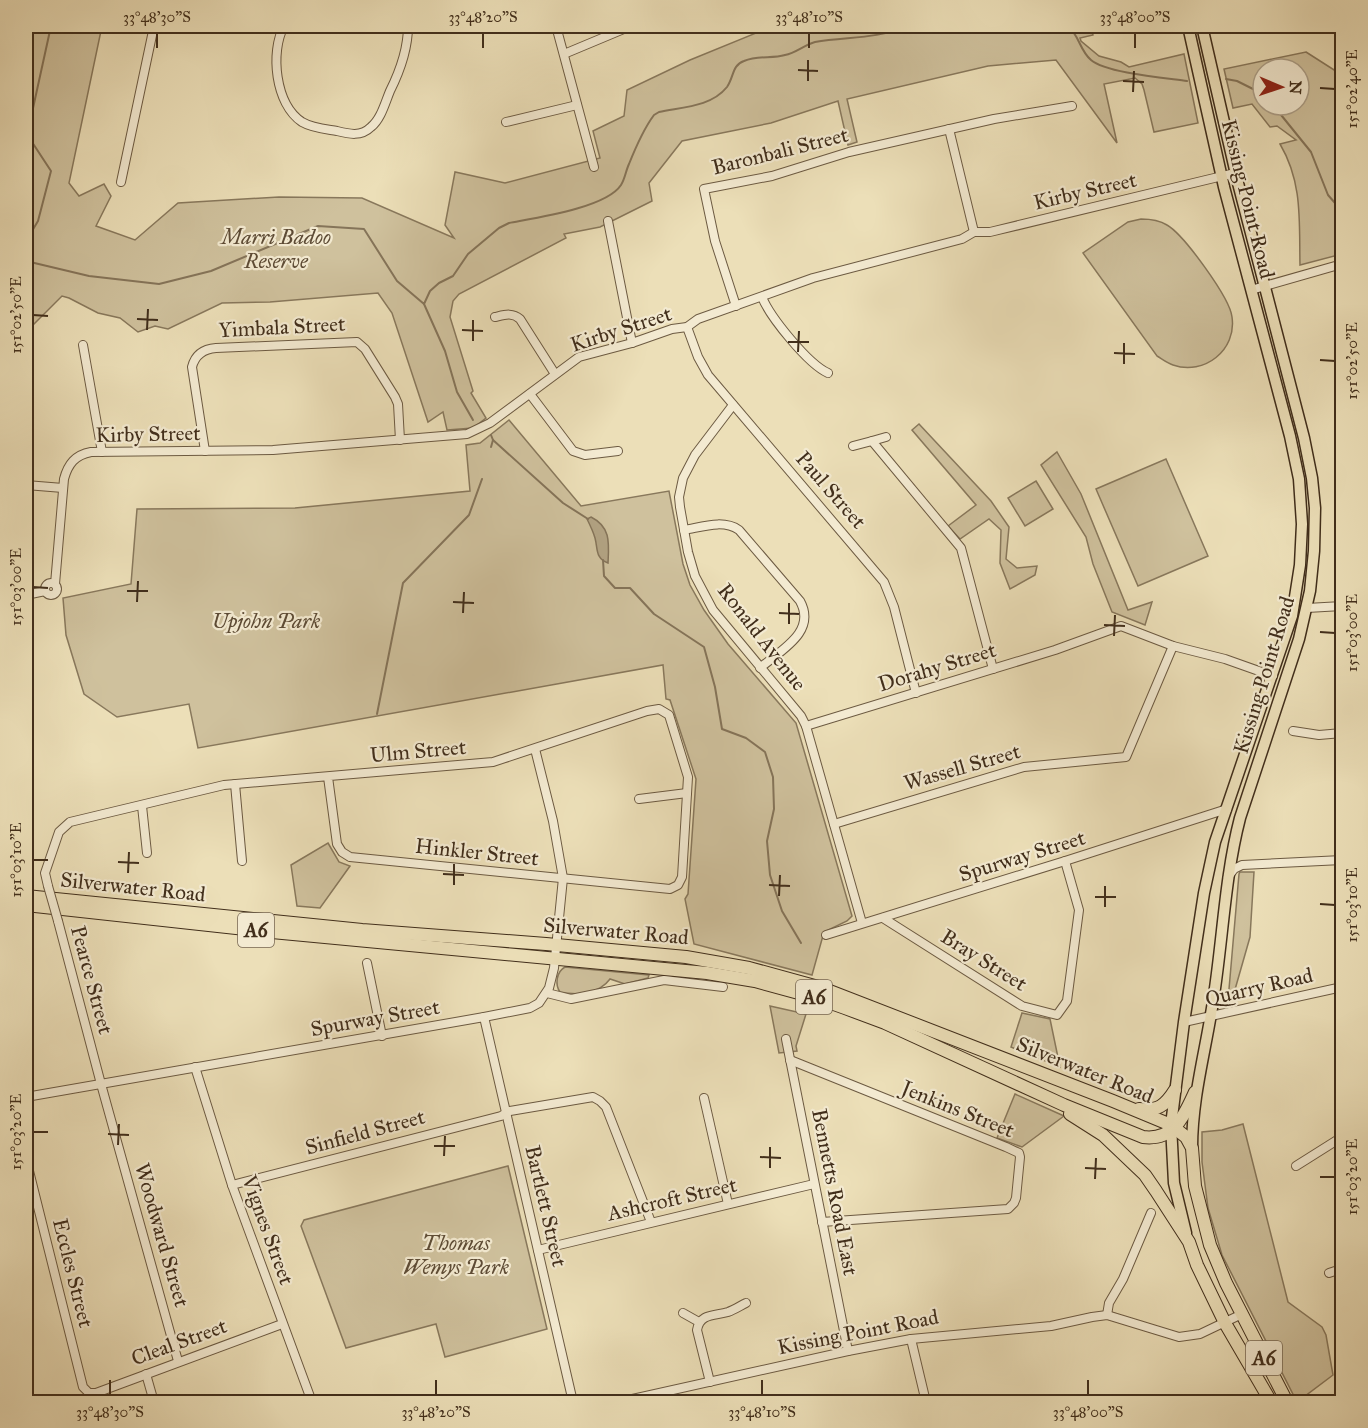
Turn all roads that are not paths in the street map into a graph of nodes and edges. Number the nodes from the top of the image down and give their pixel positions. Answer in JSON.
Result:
{"nodes":[{"id":1,"x":154,"y":26,"type":"edge"},
{"id":2,"x":284,"y":26,"type":"edge"},
{"id":3,"x":408,"y":26,"type":"edge"},
{"id":4,"x":556,"y":26,"type":"edge"},
{"id":5,"x":631,"y":26,"type":"edge"},
{"id":6,"x":1188,"y":26,"type":"edge"},
{"id":7,"x":1202,"y":26,"type":"edge"},
{"id":8,"x":564,"y":54,"type":"junction"},
{"id":9,"x":577,"y":105,"type":"junction"},
{"id":10,"x":1072,"y":106,"type":"dead end"},
{"id":11,"x":506,"y":122,"type":"dead end"},
{"id":12,"x":949,"y":129,"type":"junction"},
{"id":13,"x":594,"y":167,"type":"dead end"},
{"id":14,"x":1235,"y":173,"type":"junction"},
{"id":15,"x":1222,"y":177,"type":"junction"},
{"id":16,"x":121,"y":182,"type":"dead end"},
{"id":17,"x":608,"y":220,"type":"dead end"},
{"id":18,"x":974,"y":232,"type":"junction"},
{"id":19,"x":1342,"y":264,"type":"edge"},
{"id":20,"x":1265,"y":286,"type":"junction"},
{"id":21,"x":1251,"y":290,"type":"junction"},
{"id":22,"x":762,"y":297,"type":"junction"},
{"id":23,"x":736,"y":306,"type":"junction"},
{"id":24,"x":495,"y":317,"type":"dead end"},
{"id":25,"x":687,"y":327,"type":"junction"},
{"id":26,"x":632,"y":343,"type":"junction"},
{"id":27,"x":83,"y":345,"type":"dead end"},
{"id":28,"x":828,"y":373,"type":"dead end"},
{"id":29,"x":555,"y":374,"type":"junction"},
{"id":30,"x":530,"y":394,"type":"junction"},
{"id":31,"x":734,"y":405,"type":"junction"},
{"id":32,"x":886,"y":437,"type":"dead end"},
{"id":33,"x":400,"y":440,"type":"junction"},
{"id":34,"x":873,"y":441,"type":"junction"},
{"id":35,"x":853,"y":446,"type":"dead end"},
{"id":36,"x":205,"y":451,"type":"junction"},
{"id":37,"x":618,"y":451,"type":"dead end"},
{"id":38,"x":102,"y":452,"type":"junction"},
{"id":39,"x":26,"y":485,"type":"edge"},
{"id":40,"x":63,"y":488,"type":"junction"},
{"id":41,"x":684,"y":530,"type":"junction"},
{"id":42,"x":26,"y":596,"type":"edge"},
{"id":43,"x":1342,"y":606,"type":"edge"},
{"id":44,"x":1307,"y":608,"type":"junction"},
{"id":45,"x":1173,"y":646,"type":"junction"},
{"id":46,"x":760,"y":668,"type":"junction"},
{"id":47,"x":993,"y":669,"type":"junction"},
{"id":48,"x":1273,"y":676,"type":"junction"},
{"id":49,"x":916,"y":693,"type":"junction"},
{"id":50,"x":806,"y":726,"type":"junction"},
{"id":51,"x":1293,"y":731,"type":"dead end"},
{"id":52,"x":1342,"y":734,"type":"edge"},
{"id":53,"x":535,"y":749,"type":"junction"},
{"id":54,"x":328,"y":777,"type":"junction"},
{"id":55,"x":234,"y":784,"type":"junction"},
{"id":56,"x":687,"y":793,"type":"junction"},
{"id":57,"x":639,"y":800,"type":"dead end"},
{"id":58,"x":142,"y":806,"type":"junction"},
{"id":59,"x":1227,"y":809,"type":"junction"},
{"id":60,"x":834,"y":824,"type":"junction"},
{"id":61,"x":147,"y":853,"type":"dead end"},
{"id":62,"x":1342,"y":860,"type":"edge"},
{"id":63,"x":242,"y":861,"type":"dead end"},
{"id":64,"x":1065,"y":861,"type":"junction"},
{"id":65,"x":1228,"y":877,"type":"junction"},
{"id":66,"x":562,"y":878,"type":"junction"},
{"id":67,"x":682,"y":878,"type":"joint"},
{"id":68,"x":48,"y":886,"type":"joint"},
{"id":69,"x":26,"y":896,"type":"edge"},
{"id":70,"x":26,"y":905,"type":"edge"},
{"id":71,"x":883,"y":918,"type":"junction"},
{"id":72,"x":862,"y":923,"type":"junction"},
{"id":73,"x":826,"y":935,"type":"dead end"},
{"id":74,"x":557,"y":945,"type":"junction"},
{"id":75,"x":555,"y":958,"type":"junction"},
{"id":76,"x":368,"y":963,"type":"dead end"},
{"id":77,"x":723,"y":987,"type":"dead end"},
{"id":78,"x":1342,"y":987,"type":"edge"},
{"id":79,"x":547,"y":993,"type":"junction"},
{"id":80,"x":484,"y":1017,"type":"junction"},
{"id":81,"x":1211,"y":1017,"type":"junction"},
{"id":82,"x":1184,"y":1022,"type":"junction"},
{"id":83,"x":382,"y":1036,"type":"junction"},
{"id":84,"x":786,"y":1039,"type":"dead end"},
{"id":85,"x":790,"y":1060,"type":"junction"},
{"id":86,"x":195,"y":1067,"type":"junction"},
{"id":87,"x":101,"y":1084,"type":"junction"},
{"id":88,"x":1020,"y":1085,"type":"junction"},
{"id":89,"x":1174,"y":1090,"type":"junction"},
{"id":90,"x":1196,"y":1092,"type":"junction"},
{"id":91,"x":26,"y":1097,"type":"edge"},
{"id":92,"x":704,"y":1098,"type":"dead end"},
{"id":93,"x":1129,"y":1108,"type":"junction"},
{"id":94,"x":506,"y":1113,"type":"junction"},
{"id":95,"x":1172,"y":1128,"type":"junction"},
{"id":96,"x":1342,"y":1137,"type":"edge"},
{"id":97,"x":1192,"y":1148,"type":"junction"},
{"id":98,"x":26,"y":1159,"type":"edge"},
{"id":99,"x":1296,"y":1166,"type":"dead end"},
{"id":100,"x":814,"y":1184,"type":"junction"},
{"id":101,"x":232,"y":1185,"type":"junction"},
{"id":102,"x":728,"y":1204,"type":"junction"},
{"id":103,"x":1151,"y":1213,"type":"dead end"},
{"id":104,"x":651,"y":1222,"type":"junction"},
{"id":105,"x":822,"y":1222,"type":"junction"},
{"id":106,"x":1189,"y":1242,"type":"junction"},
{"id":107,"x":538,"y":1250,"type":"junction"},
{"id":108,"x":1342,"y":1272,"type":"edge"},
{"id":109,"x":1329,"y":1273,"type":"dead end"},
{"id":110,"x":746,"y":1303,"type":"dead end"},
{"id":111,"x":684,"y":1313,"type":"dead end"},
{"id":112,"x":1242,"y":1314,"type":"junction"},
{"id":113,"x":1107,"y":1315,"type":"junction"},
{"id":114,"x":699,"y":1322,"type":"junction"},
{"id":115,"x":1225,"y":1323,"type":"junction"},
{"id":116,"x":282,"y":1324,"type":"junction"},
{"id":117,"x":911,"y":1340,"type":"junction"},
{"id":118,"x":848,"y":1351,"type":"junction"},
{"id":119,"x":178,"y":1361,"type":"junction"},
{"id":120,"x":146,"y":1374,"type":"junction"},
{"id":121,"x":710,"y":1382,"type":"junction"},
{"id":122,"x":89,"y":1393,"type":"joint"},
{"id":123,"x":154,"y":1402,"type":"edge"},
{"id":124,"x":312,"y":1402,"type":"edge"},
{"id":125,"x":573,"y":1402,"type":"edge"},
{"id":126,"x":619,"y":1402,"type":"edge"},
{"id":127,"x":926,"y":1402,"type":"edge"},
{"id":128,"x":1271,"y":1402,"type":"edge"},
{"id":129,"x":1287,"y":1402,"type":"edge"}],
"edges":[{"from":1,"to":16,"type":"street"},
{"from":2,"to":3,"type":"street"},
{"from":4,"to":8,"type":"street"},
{"from":5,"to":8,"type":"street"},
{"from":6,"to":15,"type":"main road","name":"Kissing Point Road"},
{"from":7,"to":14,"type":"main road","name":"Kissing Point Road"},
{"from":8,"to":9,"type":"street"},
{"from":9,"to":11,"type":"street"},
{"from":9,"to":13,"type":"street"},
{"from":10,"to":12,"type":"street","name":"Baronbali Street"},
{"from":12,"to":18,"type":"street"},
{"from":12,"to":23,"type":"street","name":"Baronbali Street"},
{"from":14,"to":15,"type":"street","name":"Kirby Street"},
{"from":14,"to":20,"type":"main road","name":"Kissing Point Road"},
{"from":15,"to":18,"type":"street","name":"Kirby Street"},
{"from":15,"to":21,"type":"main road","name":"Kissing Point Road"},
{"from":17,"to":26,"type":"street"},
{"from":18,"to":22,"type":"street","name":"Kirby Street"},
{"from":19,"to":20,"type":"street"},
{"from":20,"to":21,"type":"street"},
{"from":20,"to":44,"type":"main road","name":"Kissing Point Road"},
{"from":21,"to":48,"type":"main road","name":"Kissing Point Road"},
{"from":22,"to":23,"type":"street","name":"Kirby Street"},
{"from":22,"to":28,"type":"street"},
{"from":23,"to":25,"type":"street","name":"Kirby Street"},
{"from":24,"to":29,"type":"street"},
{"from":25,"to":26,"type":"street","name":"Kirby Street"},
{"from":25,"to":31,"type":"street","name":"Paul Street"},
{"from":26,"to":29,"type":"street","name":"Kirby Street"},
{"from":27,"to":38,"type":"street"},
{"from":29,"to":30,"type":"street","name":"Kirby Street"},
{"from":30,"to":33,"type":"street","name":"Kirby Street"},
{"from":30,"to":37,"type":"street"},
{"from":31,"to":41,"type":"street","name":"Ronald Avenue"},
{"from":31,"to":49,"type":"street","name":"Paul Street"},
{"from":32,"to":34,"type":"street"},
{"from":33,"to":36,"type":"street","name":"Kirby Street"},
{"from":33,"to":36,"type":"street","name":"Yimbala Street"},
{"from":34,"to":35,"type":"street"},
{"from":34,"to":47,"type":"street"},
{"from":36,"to":38,"type":"street","name":"Kirby Street"},
{"from":38,"to":40,"type":"street","name":"Kirby Street"},
{"from":39,"to":40,"type":"street"},
{"from":40,"to":42,"type":"street","name":"Kirby Street"},
{"from":41,"to":46,"type":"street","name":"Ronald Avenue"},
{"from":41,"to":46,"type":"street"},
{"from":43,"to":44,"type":"street"},
{"from":44,"to":65,"type":"main road","name":"Kissing Point Road"},
{"from":45,"to":47,"type":"street","name":"Dorahy Street"},
{"from":45,"to":48,"type":"street","name":"Dorahy Street"},
{"from":45,"to":60,"type":"street","name":"Wassell Street"},
{"from":46,"to":50,"type":"street","name":"Ronald Avenue"},
{"from":47,"to":49,"type":"street","name":"Dorahy Street"},
{"from":48,"to":59,"type":"main road","name":"Kissing Point Road"},
{"from":49,"to":50,"type":"street","name":"Dorahy Street"},
{"from":50,"to":60,"type":"street"},
{"from":51,"to":52,"type":"street"},
{"from":53,"to":54,"type":"street","name":"Ulm Street"},
{"from":53,"to":56,"type":"street","name":"Ulm Street"},
{"from":53,"to":66,"type":"street"},
{"from":54,"to":55,"type":"street","name":"Ulm Street"},
{"from":54,"to":66,"type":"street","name":"Hinkler Street"},
{"from":55,"to":58,"type":"street","name":"Ulm Street"},
{"from":55,"to":63,"type":"street"},
{"from":56,"to":57,"type":"street"},
{"from":56,"to":67,"type":"street","name":"Ulm Street"},
{"from":58,"to":61,"type":"street"},
{"from":58,"to":68,"type":"street","name":"Ulm Street"},
{"from":59,"to":64,"type":"street","name":"Spurway Street"},
{"from":59,"to":82,"type":"main road","name":"Kissing Point Road"},
{"from":60,"to":72,"type":"street"},
{"from":62,"to":65,"type":"street"},
{"from":64,"to":71,"type":"street","name":"Spurway Street"},
{"from":64,"to":71,"type":"street","name":"Bray Street"},
{"from":65,"to":81,"type":"main road","name":"Kissing Point Road"},
{"from":66,"to":67,"type":"street","name":"Hinkler Street"},
{"from":66,"to":74,"type":"street"},
{"from":68,"to":87,"type":"street","name":"Pearce Street","bridge":true},
{"from":69,"to":74,"type":"highway","name":"Silverwater Road","number":"A6"},
{"from":70,"to":75,"type":"highway","name":"Silverwater Road","number":"A6"},
{"from":71,"to":72,"type":"street","name":"Spurway Street"},
{"from":72,"to":73,"type":"street","name":"Spurway Street"},
{"from":74,"to":75,"type":"street"},
{"from":74,"to":93,"type":"highway","name":"Silverwater Road","number":"A6"},
{"from":75,"to":79,"type":"street"},
{"from":75,"to":88,"type":"highway","name":"Silverwater Road","number":"A6"},
{"from":76,"to":83,"type":"street"},
{"from":77,"to":79,"type":"street"},
{"from":78,"to":81,"type":"street","name":"Quarry Road"},
{"from":79,"to":80,"type":"street","name":"Spurway Street"},
{"from":80,"to":83,"type":"street","name":"Spurway Street"},
{"from":80,"to":94,"type":"street","name":"Bartlett Street"},
{"from":81,"to":82,"type":"street","name":"Quarry Road"},
{"from":81,"to":90,"type":"main road","name":"Kissing Point Road"},
{"from":82,"to":89,"type":"main road","name":"Kissing Point Road"},
{"from":83,"to":86,"type":"street","name":"Spurway Street"},
{"from":84,"to":85,"type":"street","name":"Bennetts Road East"},
{"from":85,"to":100,"type":"street","name":"Bennetts Road East"},
{"from":85,"to":105,"type":"street","name":"Jenkins Street"},
{"from":86,"to":87,"type":"street","name":"Spurway Street"},
{"from":86,"to":101,"type":"street","name":"Vignes Street"},
{"from":87,"to":91,"type":"street","name":"Spurway Street"},
{"from":87,"to":119,"type":"street","name":"Woodward Street"},
{"from":88,"to":95,"type":"highway","name":"Silverwater Road","number":"A6"},
{"from":88,"to":106,"type":"highway","name":"Silverwater Road","number":"A6"},
{"from":89,"to":93,"type":"highway"},
{"from":89,"to":95,"type":"main road","name":"Kissing Point Road"},
{"from":90,"to":95,"type":"highway"},
{"from":90,"to":97,"type":"main road","name":"Kissing Point Road"},
{"from":92,"to":102,"type":"street"},
{"from":93,"to":95,"type":"highway","name":"Silverwater Road","number":"A6"},
{"from":94,"to":101,"type":"street","name":"Sinfield Street"},
{"from":94,"to":104,"type":"street","name":"Sinfield Street"},
{"from":94,"to":107,"type":"street","name":"Bartlett Street"},
{"from":95,"to":97,"type":"highway","name":"Silverwater Road","number":"A6"},
{"from":95,"to":106,"type":"main road","name":"Kissing Point Road"},
{"from":96,"to":99,"type":"street"},
{"from":97,"to":112,"type":"highway","name":"Kissing Point Road","number":"A6"},
{"from":98,"to":122,"type":"street","name":"Eccles Street"},
{"from":100,"to":102,"type":"street","name":"Ashcroft Street"},
{"from":100,"to":105,"type":"street","name":"Bennetts Road East"},
{"from":101,"to":116,"type":"street","name":"Vignes Street"},
{"from":102,"to":104,"type":"street","name":"Ashcroft Street"},
{"from":103,"to":113,"type":"street"},
{"from":104,"to":107,"type":"street","name":"Ashcroft Street"},
{"from":105,"to":118,"type":"street","name":"Bennetts Road East"},
{"from":106,"to":115,"type":"highway","name":"Kissing Point Road","number":"A6"},
{"from":107,"to":125,"type":"street","name":"Bartlett Street"},
{"from":108,"to":109,"type":"street"},
{"from":110,"to":114,"type":"street"},
{"from":111,"to":114,"type":"street"},
{"from":112,"to":115,"type":"street","name":"Kissing Point Road"},
{"from":112,"to":129,"type":"highway","number":"A6"},
{"from":113,"to":115,"type":"street","name":"Kissing Point Road"},
{"from":113,"to":117,"type":"street","name":"Kissing Point Road"},
{"from":114,"to":121,"type":"street"},
{"from":115,"to":128,"type":"highway","number":"A6"},
{"from":116,"to":119,"type":"street","name":"Cleal Street"},
{"from":116,"to":124,"type":"street","name":"Vignes Street"},
{"from":117,"to":118,"type":"street","name":"Kissing Point Road"},
{"from":117,"to":127,"type":"street"},
{"from":118,"to":121,"type":"street","name":"Kissing Point Road"},
{"from":119,"to":120,"type":"street","name":"Cleal Street"},
{"from":120,"to":122,"type":"street","name":"Cleal Street"},
{"from":120,"to":123,"type":"street"},
{"from":121,"to":126,"type":"street","name":"Kissing Point Road"}]}
